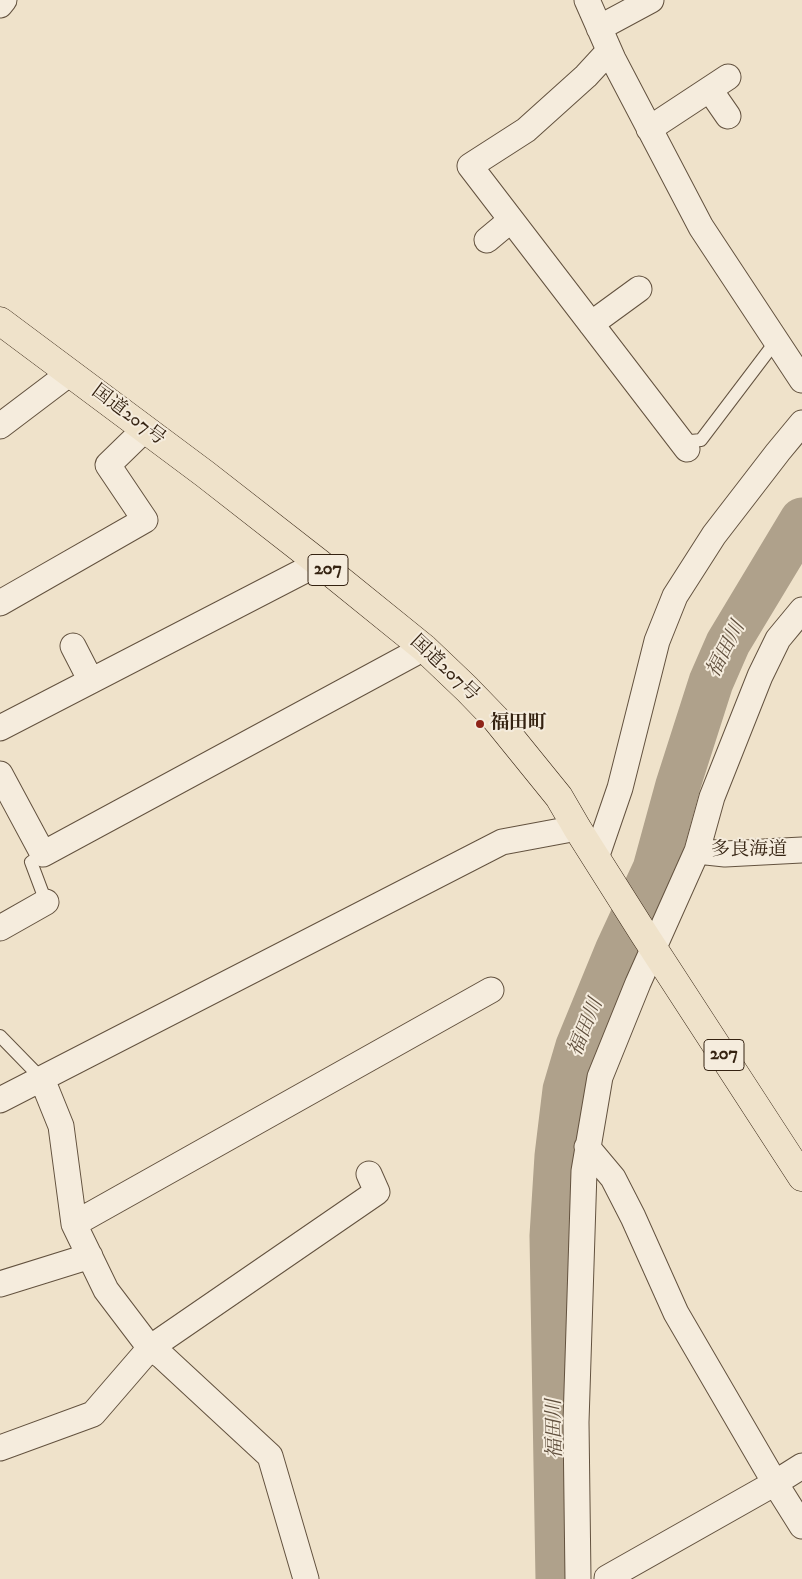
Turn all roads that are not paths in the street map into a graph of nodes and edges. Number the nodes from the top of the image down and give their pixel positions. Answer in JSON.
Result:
{"nodes":[{"id":1,"x":4,"y":0,"type":"edge"},
{"id":2,"x":588,"y":0,"type":"edge"},
{"id":3,"x":651,"y":0,"type":"edge"},
{"id":4,"x":0,"y":5,"type":"edge"},
{"id":5,"x":599,"y":28,"type":"junction"},
{"id":6,"x":609,"y":51,"type":"junction"},
{"id":7,"x":728,"y":116,"type":"dead end"},
{"id":8,"x":649,"y":129,"type":"junction"},
{"id":9,"x":511,"y":220,"type":"junction"},
{"id":10,"x":487,"y":240,"type":"dead end"},
{"id":11,"x":639,"y":289,"type":"dead end"},
{"id":12,"x":0,"y":320,"type":"edge"},
{"id":13,"x":591,"y":324,"type":"junction"},
{"id":14,"x":776,"y":341,"type":"junction"},
{"id":15,"x":70,"y":373,"type":"junction"},
{"id":16,"x":802,"y":380,"type":"edge"},
{"id":17,"x":802,"y":424,"type":"edge"},
{"id":18,"x":0,"y":426,"type":"edge"},
{"id":19,"x":145,"y":429,"type":"junction"},
{"id":20,"x":684,"y":446,"type":"joint"},
{"id":21,"x":319,"y":563,"type":"junction"},
{"id":22,"x":0,"y":603,"type":"edge"},
{"id":23,"x":802,"y":610,"type":"edge"},
{"id":24,"x":73,"y":646,"type":"dead end"},
{"id":25,"x":424,"y":648,"type":"junction"},
{"id":26,"x":91,"y":681,"type":"junction"},
{"id":27,"x":0,"y":728,"type":"edge"},
{"id":28,"x":0,"y":774,"type":"edge"},
{"id":29,"x":577,"y":828,"type":"junction"},
{"id":30,"x":697,"y":850,"type":"junction"},
{"id":31,"x":802,"y":850,"type":"edge"},
{"id":32,"x":43,"y":854,"type":"junction"},
{"id":33,"x":600,"y":864,"type":"junction"},
{"id":34,"x":46,"y":902,"type":"joint"},
{"id":35,"x":0,"y":928,"type":"edge"},
{"id":36,"x":649,"y":941,"type":"junction"},
{"id":37,"x":491,"y":990,"type":"dead end"},
{"id":38,"x":0,"y":1036,"type":"edge"},
{"id":39,"x":42,"y":1079,"type":"junction"},
{"id":40,"x":0,"y":1100,"type":"edge"},
{"id":41,"x":588,"y":1147,"type":"junction"},
{"id":42,"x":370,"y":1174,"type":"dead end"},
{"id":43,"x":802,"y":1177,"type":"edge"},
{"id":44,"x":74,"y":1224,"type":"junction"},
{"id":45,"x":90,"y":1256,"type":"junction"},
{"id":46,"x":0,"y":1284,"type":"edge"},
{"id":47,"x":150,"y":1348,"type":"junction"},
{"id":48,"x":0,"y":1448,"type":"edge"},
{"id":49,"x":802,"y":1466,"type":"edge"},
{"id":50,"x":775,"y":1483,"type":"junction"},
{"id":51,"x":802,"y":1526,"type":"edge"},
{"id":52,"x":306,"y":1579,"type":"edge"},
{"id":53,"x":578,"y":1579,"type":"edge"},
{"id":54,"x":607,"y":1579,"type":"edge"}],
"edges":[{"from":1,"to":4,"type":"street"},
{"from":2,"to":5,"type":"street"},
{"from":3,"to":5,"type":"street"},
{"from":5,"to":6,"type":"street"},
{"from":6,"to":8,"type":"street"},
{"from":6,"to":9,"type":"street"},
{"from":7,"to":8,"type":"street"},
{"from":8,"to":14,"type":"street"},
{"from":9,"to":10,"type":"street"},
{"from":9,"to":13,"type":"street"},
{"from":11,"to":13,"type":"street"},
{"from":12,"to":15,"type":"highway","name":"国道207号","number":"207"},
{"from":13,"to":20,"type":"street"},
{"from":14,"to":16,"type":"street"},
{"from":14,"to":20,"type":"lane"},
{"from":15,"to":18,"type":"street"},
{"from":15,"to":19,"type":"highway","name":"国道207号","number":"207"},
{"from":17,"to":33,"type":"street"},
{"from":19,"to":21,"type":"highway","name":"国道207号","number":"207"},
{"from":19,"to":22,"type":"street"},
{"from":21,"to":25,"type":"highway","name":"国道207号","number":"207"},
{"from":21,"to":26,"type":"street"},
{"from":23,"to":30,"type":"street"},
{"from":24,"to":26,"type":"street"},
{"from":25,"to":29,"type":"highway","name":"国道207号","number":"207"},
{"from":25,"to":32,"type":"street"},
{"from":26,"to":27,"type":"street"},
{"from":28,"to":32,"type":"street"},
{"from":29,"to":33,"type":"highway","name":"国道207号","number":"207"},
{"from":29,"to":39,"type":"street"},
{"from":30,"to":31,"type":"street","name":"多良海道"},
{"from":30,"to":36,"type":"street"},
{"from":32,"to":34,"type":"lane"},
{"from":33,"to":36,"type":"highway","name":"国道207号","number":"207"},
{"from":34,"to":35,"type":"street"},
{"from":36,"to":41,"type":"street"},
{"from":36,"to":43,"type":"highway","name":"国道207号","number":"207"},
{"from":37,"to":44,"type":"street"},
{"from":38,"to":39,"type":"lane"},
{"from":39,"to":40,"type":"street"},
{"from":39,"to":44,"type":"street"},
{"from":41,"to":50,"type":"street"},
{"from":41,"to":53,"type":"street"},
{"from":42,"to":47,"type":"street"},
{"from":44,"to":45,"type":"street"},
{"from":45,"to":46,"type":"street"},
{"from":45,"to":47,"type":"street"},
{"from":47,"to":48,"type":"street"},
{"from":47,"to":52,"type":"street"},
{"from":49,"to":50,"type":"street"},
{"from":50,"to":51,"type":"street"},
{"from":50,"to":54,"type":"street"}]}
